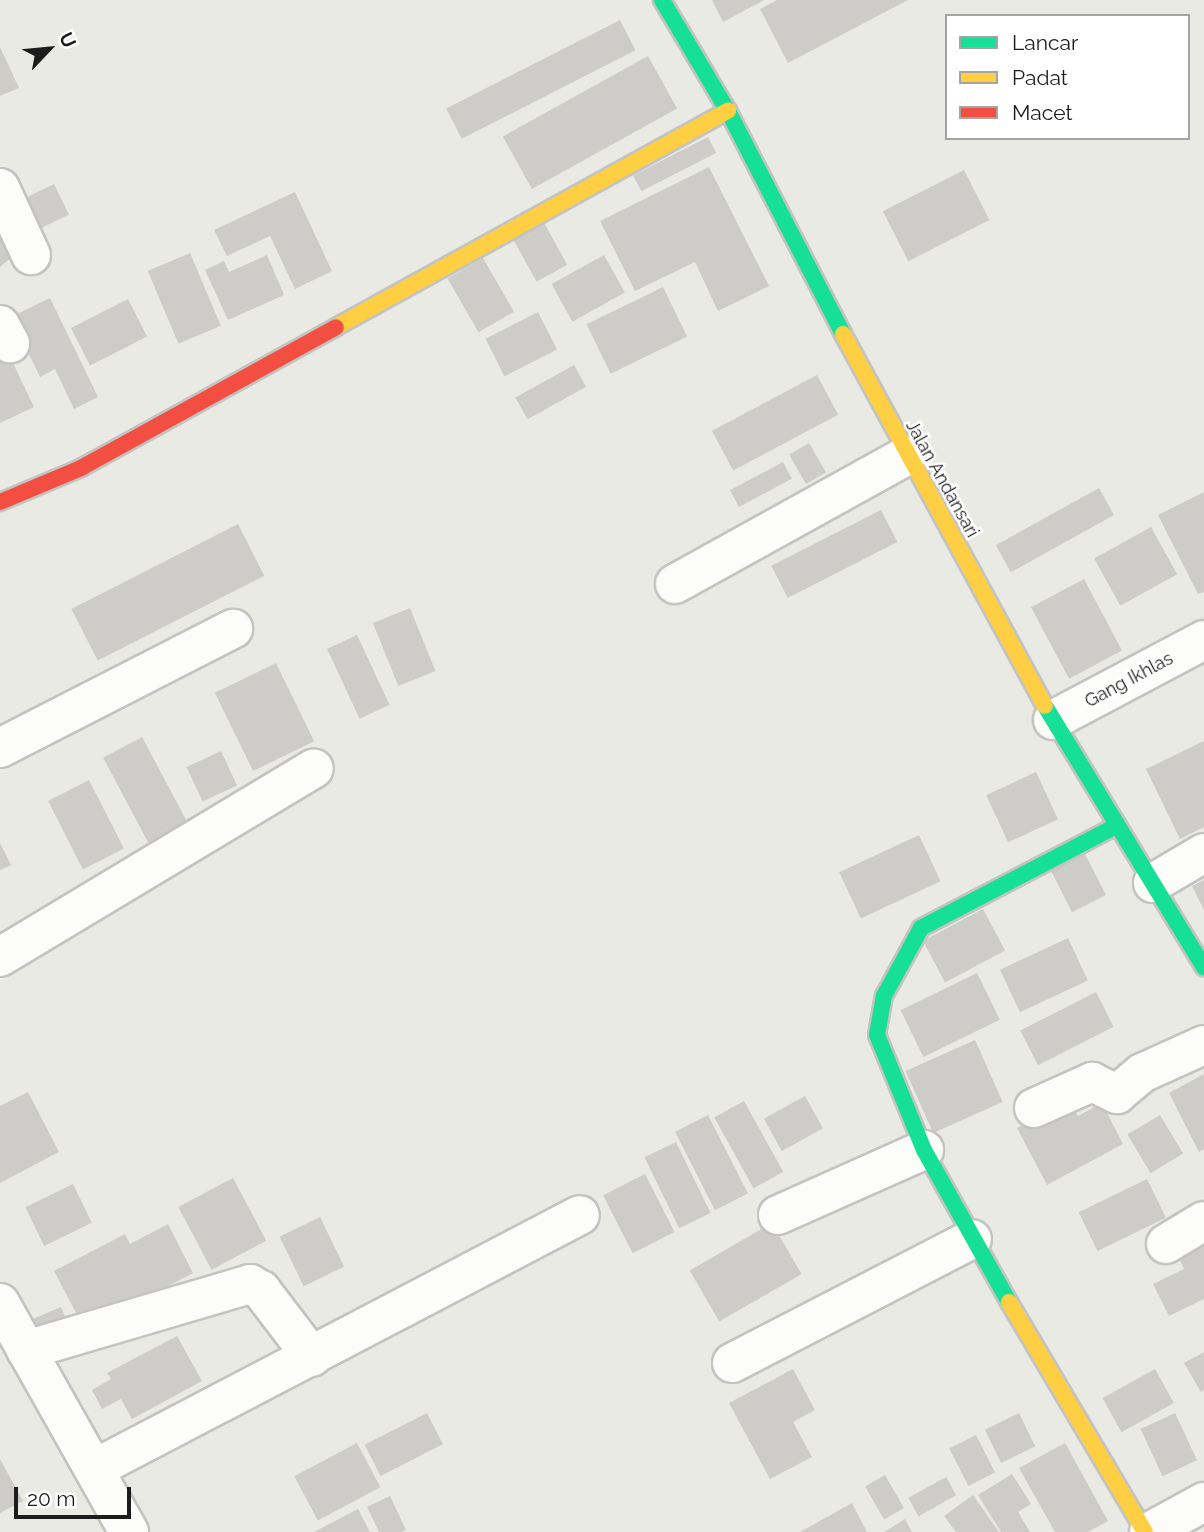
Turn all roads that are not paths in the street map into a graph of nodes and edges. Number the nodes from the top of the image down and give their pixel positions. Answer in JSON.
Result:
{"nodes":[{"id":1,"x":662,"y":0,"type":"edge"},
{"id":2,"x":728,"y":111,"type":"junction"},
{"id":3,"x":0,"y":188,"type":"edge"},
{"id":4,"x":31,"y":255,"type":"dead end"},
{"id":5,"x":906,"y":456,"type":"junction"},
{"id":6,"x":0,"y":502,"type":"edge"},
{"id":7,"x":674,"y":584,"type":"dead end"},
{"id":8,"x":233,"y":629,"type":"dead end"},
{"id":9,"x":1204,"y":640,"type":"edge"},
{"id":10,"x":1053,"y":720,"type":"junction"},
{"id":11,"x":0,"y":748,"type":"edge"},
{"id":12,"x":314,"y":768,"type":"dead end"},
{"id":13,"x":1116,"y":826,"type":"junction"},
{"id":14,"x":1204,"y":853,"type":"edge"},
{"id":15,"x":1153,"y":883,"type":"junction"},
{"id":16,"x":0,"y":957,"type":"edge"},
{"id":17,"x":1204,"y":967,"type":"edge"},
{"id":18,"x":1204,"y":1045,"type":"edge"},
{"id":19,"x":1034,"y":1108,"type":"dead end"},
{"id":20,"x":924,"y":1150,"type":"junction"},
{"id":21,"x":580,"y":1214,"type":"dead end"},
{"id":22,"x":778,"y":1215,"type":"dead end"},
{"id":23,"x":1204,"y":1221,"type":"edge"},
{"id":24,"x":972,"y":1239,"type":"junction"},
{"id":25,"x":1166,"y":1244,"type":"dead end"},
{"id":26,"x":0,"y":1303,"type":"edge"},
{"id":27,"x":26,"y":1350,"type":"junction"},
{"id":28,"x":312,"y":1357,"type":"junction"},
{"id":29,"x":732,"y":1363,"type":"dead end"},
{"id":30,"x":94,"y":1469,"type":"junction"},
{"id":31,"x":1204,"y":1502,"type":"edge"},
{"id":32,"x":129,"y":1532,"type":"edge"},
{"id":33,"x":1147,"y":1532,"type":"edge"}],
"edges":[{"from":1,"to":2,"type":"street","name":"Jalan Andansari"},
{"from":2,"to":5,"type":"street","name":"Jalan Andansari"},
{"from":2,"to":6,"type":"street"},
{"from":3,"to":4,"type":"street"},
{"from":5,"to":7,"type":"street"},
{"from":5,"to":10,"type":"street","name":"Jalan Andansari"},
{"from":8,"to":11,"type":"street"},
{"from":9,"to":10,"type":"street","name":"Gang Ikhlas"},
{"from":10,"to":13,"type":"street","name":"Jalan Andansari"},
{"from":12,"to":16,"type":"street"},
{"from":13,"to":15,"type":"street","name":"Jalan Andansari"},
{"from":13,"to":20,"type":"street"},
{"from":14,"to":15,"type":"street"},
{"from":15,"to":17,"type":"street","name":"Jalan Andansari"},
{"from":18,"to":19,"type":"street"},
{"from":20,"to":22,"type":"street"},
{"from":20,"to":24,"type":"street"},
{"from":21,"to":28,"type":"street"},
{"from":23,"to":25,"type":"street"},
{"from":24,"to":29,"type":"street"},
{"from":24,"to":33,"type":"street"},
{"from":26,"to":27,"type":"street"},
{"from":27,"to":28,"type":"street"},
{"from":27,"to":30,"type":"street"},
{"from":28,"to":30,"type":"street"},
{"from":30,"to":32,"type":"street"},
{"from":31,"to":33,"type":"street"}]}
